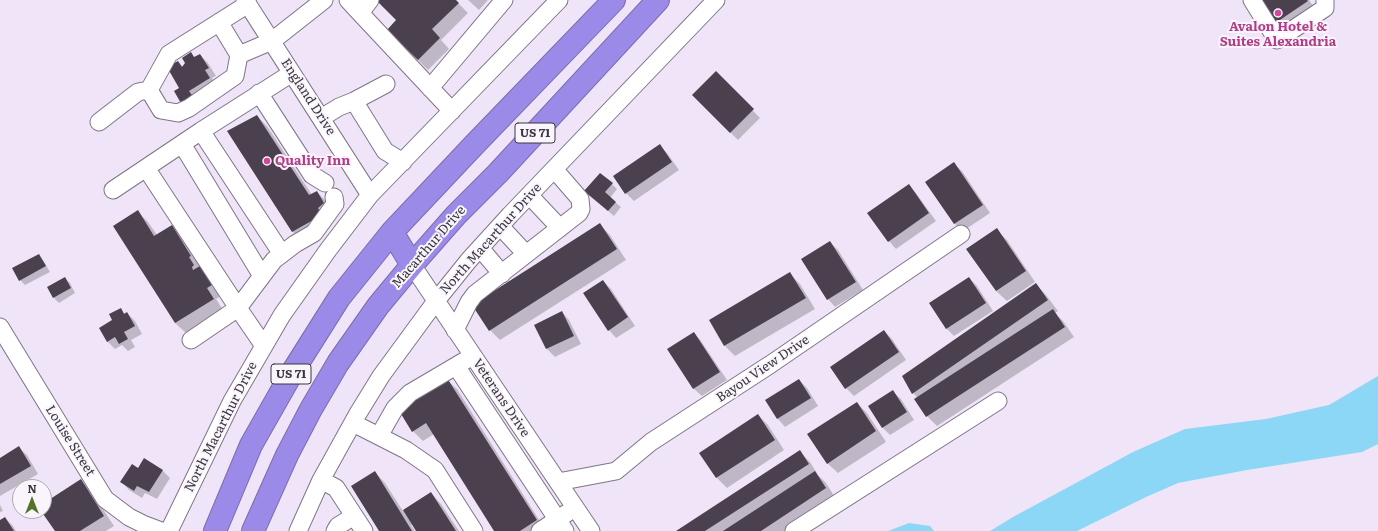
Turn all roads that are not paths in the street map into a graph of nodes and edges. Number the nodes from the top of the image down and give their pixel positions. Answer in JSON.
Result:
{"nodes":[{"id":1,"x":324,"y":0,"type":"edge"},
{"id":2,"x":348,"y":0,"type":"edge"},
{"id":3,"x":504,"y":0,"type":"edge"},
{"id":4,"x":559,"y":0,"type":"edge"},
{"id":5,"x":614,"y":0,"type":"edge"},
{"id":6,"x":658,"y":0,"type":"edge"},
{"id":7,"x":716,"y":0,"type":"edge"},
{"id":8,"x":1252,"y":0,"type":"edge"},
{"id":9,"x":1325,"y":0,"type":"edge"},
{"id":10,"x":246,"y":2,"type":"edge"},
{"id":11,"x":365,"y":6,"type":"edge"},
{"id":12,"x":219,"y":22,"type":"junction"},
{"id":13,"x":272,"y":40,"type":"junction"},
{"id":14,"x":239,"y":55,"type":"junction"},
{"id":15,"x":292,"y":73,"type":"junction"},
{"id":16,"x":386,"y":84,"type":"dead end"},
{"id":17,"x":430,"y":88,"type":"junction"},
{"id":18,"x":149,"y":90,"type":"junction"},
{"id":19,"x":259,"y":93,"type":"junction"},
{"id":20,"x":354,"y":101,"type":"junction"},
{"id":21,"x":452,"y":112,"type":"junction"},
{"id":22,"x":321,"y":118,"type":"junction"},
{"id":23,"x":99,"y":122,"type":"dead end"},
{"id":24,"x":202,"y":131,"type":"junction"},
{"id":25,"x":182,"y":144,"type":"junction"},
{"id":26,"x":403,"y":162,"type":"junction"},
{"id":27,"x":146,"y":168,"type":"junction"},
{"id":28,"x":554,"y":169,"type":"junction"},
{"id":29,"x":325,"y":183,"type":"dead end"},
{"id":30,"x":113,"y":190,"type":"dead end"},
{"id":31,"x":370,"y":195,"type":"junction"},
{"id":32,"x":529,"y":195,"type":"junction"},
{"id":33,"x":346,"y":226,"type":"junction"},
{"id":34,"x":500,"y":226,"type":"junction"},
{"id":35,"x":560,"y":228,"type":"junction"},
{"id":36,"x":392,"y":232,"type":"junction"},
{"id":37,"x":961,"y":234,"type":"dead end"},
{"id":38,"x":480,"y":248,"type":"junction"},
{"id":39,"x":282,"y":254,"type":"junction"},
{"id":40,"x":526,"y":254,"type":"junction"},
{"id":41,"x":412,"y":265,"type":"junction"},
{"id":42,"x":502,"y":274,"type":"junction"},
{"id":43,"x":457,"y":275,"type":"junction"},
{"id":44,"x":262,"y":276,"type":"junction"},
{"id":45,"x":476,"y":294,"type":"junction"},
{"id":46,"x":436,"y":301,"type":"junction"},
{"id":47,"x":238,"y":308,"type":"junction"},
{"id":48,"x":0,"y":327,"type":"edge"},
{"id":49,"x":455,"y":330,"type":"junction"},
{"id":50,"x":192,"y":340,"type":"dead end"},
{"id":51,"x":264,"y":346,"type":"junction"},
{"id":52,"x":472,"y":356,"type":"junction"},
{"id":53,"x":456,"y":366,"type":"junction"},
{"id":54,"x":998,"y":401,"type":"dead end"},
{"id":55,"x":353,"y":423,"type":"junction"},
{"id":56,"x":518,"y":423,"type":"junction"},
{"id":57,"x":501,"y":434,"type":"junction"},
{"id":58,"x":379,"y":436,"type":"junction"},
{"id":59,"x":321,"y":480,"type":"junction"},
{"id":60,"x":558,"y":482,"type":"junction"},
{"id":61,"x":575,"y":508,"type":"junction"},
{"id":62,"x":354,"y":516,"type":"junction"},
{"id":63,"x":561,"y":525,"type":"edge"},
{"id":64,"x":161,"y":531,"type":"edge"},
{"id":65,"x":169,"y":531,"type":"edge"},
{"id":66,"x":215,"y":531,"type":"edge"},
{"id":67,"x":252,"y":531,"type":"edge"},
{"id":68,"x":298,"y":531,"type":"edge"},
{"id":69,"x":335,"y":531,"type":"edge"},
{"id":70,"x":364,"y":531,"type":"edge"},
{"id":71,"x":474,"y":531,"type":"edge"},
{"id":72,"x":540,"y":531,"type":"edge"},
{"id":73,"x":591,"y":531,"type":"edge"},
{"id":74,"x":794,"y":531,"type":"edge"}],
"edges":[{"from":1,"to":13,"type":"street"},
{"from":2,"to":11,"type":"street"},
{"from":3,"to":17,"type":"street"},
{"from":4,"to":21,"type":"street","name":"North Macarthur Drive"},
{"from":5,"to":36,"type":"highway","number":"US 71"},
{"from":6,"to":41,"type":"highway","name":"Macarthur Drive","number":"US 71"},
{"from":7,"to":28,"type":"street","name":"North Macarthur Drive"},
{"from":8,"to":9,"type":"street"},
{"from":10,"to":12,"type":"street"},
{"from":10,"to":13,"type":"street","name":"England Drive"},
{"from":11,"to":17,"type":"street"},
{"from":12,"to":14,"type":"street"},
{"from":12,"to":18,"type":"street"},
{"from":13,"to":14,"type":"street"},
{"from":13,"to":15,"type":"street","name":"England Drive"},
{"from":14,"to":18,"type":"street"},
{"from":15,"to":19,"type":"street"},
{"from":15,"to":22,"type":"street","name":"England Drive"},
{"from":16,"to":20,"type":"street"},
{"from":17,"to":21,"type":"street"},
{"from":18,"to":23,"type":"street"},
{"from":19,"to":24,"type":"street"},
{"from":19,"to":29,"type":"street"},
{"from":20,"to":22,"type":"street"},
{"from":20,"to":26,"type":"street"},
{"from":21,"to":26,"type":"street","name":"North Macarthur Drive"},
{"from":22,"to":31,"type":"street","name":"England Drive"},
{"from":24,"to":25,"type":"street"},
{"from":24,"to":39,"type":"street"},
{"from":25,"to":27,"type":"street"},
{"from":25,"to":44,"type":"street"},
{"from":26,"to":31,"type":"street","name":"North Macarthur Drive"},
{"from":27,"to":30,"type":"street"},
{"from":27,"to":47,"type":"street"},
{"from":28,"to":32,"type":"street","name":"North Macarthur Drive"},
{"from":28,"to":35,"type":"street"},
{"from":31,"to":33,"type":"street","name":"North Macarthur Drive"},
{"from":32,"to":34,"type":"street","name":"North Macarthur Drive"},
{"from":32,"to":35,"type":"street"},
{"from":33,"to":39,"type":"street"},
{"from":33,"to":51,"type":"street","name":"North Macarthur Drive"},
{"from":34,"to":38,"type":"street","name":"North Macarthur Drive"},
{"from":34,"to":40,"type":"street"},
{"from":35,"to":40,"type":"street"},
{"from":36,"to":41,"type":"highway"},
{"from":36,"to":66,"type":"highway","number":"US 71"},
{"from":37,"to":60,"type":"street","name":"Bayou View Drive"},
{"from":38,"to":42,"type":"street"},
{"from":38,"to":43,"type":"street","name":"North Macarthur Drive"},
{"from":39,"to":44,"type":"street"},
{"from":40,"to":42,"type":"street"},
{"from":41,"to":46,"type":"street","name":"Veterans Drive"},
{"from":41,"to":67,"type":"highway","name":"Macarthur Drive","number":"US 71"},
{"from":42,"to":45,"type":"street"},
{"from":43,"to":45,"type":"street"},
{"from":43,"to":46,"type":"street","name":"North Macarthur Drive"},
{"from":44,"to":47,"type":"street"},
{"from":45,"to":49,"type":"street"},
{"from":46,"to":49,"type":"street","name":"Veterans Drive"},
{"from":46,"to":55,"type":"street","name":"North Macarthur Drive"},
{"from":47,"to":50,"type":"street"},
{"from":47,"to":51,"type":"street"},
{"from":48,"to":64,"type":"street","name":"Louise Street"},
{"from":49,"to":52,"type":"street","name":"Veterans Drive"},
{"from":51,"to":65,"type":"street","name":"North Macarthur Drive"},
{"from":52,"to":53,"type":"street"},
{"from":52,"to":56,"type":"street","name":"Veterans Drive"},
{"from":53,"to":57,"type":"street"},
{"from":53,"to":58,"type":"street"},
{"from":54,"to":74,"type":"street"},
{"from":55,"to":58,"type":"street"},
{"from":55,"to":59,"type":"street","name":"North Macarthur Drive"},
{"from":56,"to":57,"type":"street"},
{"from":56,"to":60,"type":"street","name":"Veterans Drive"},
{"from":57,"to":63,"type":"street"},
{"from":58,"to":71,"type":"street"},
{"from":59,"to":62,"type":"street"},
{"from":59,"to":68,"type":"street","name":"North Macarthur Drive"},
{"from":60,"to":61,"type":"street","name":"Veterans Drive"},
{"from":61,"to":63,"type":"street"},
{"from":61,"to":73,"type":"street","name":"Veterans Drive"},
{"from":62,"to":69,"type":"street"},
{"from":62,"to":70,"type":"street"},
{"from":63,"to":72,"type":"street"}]}
